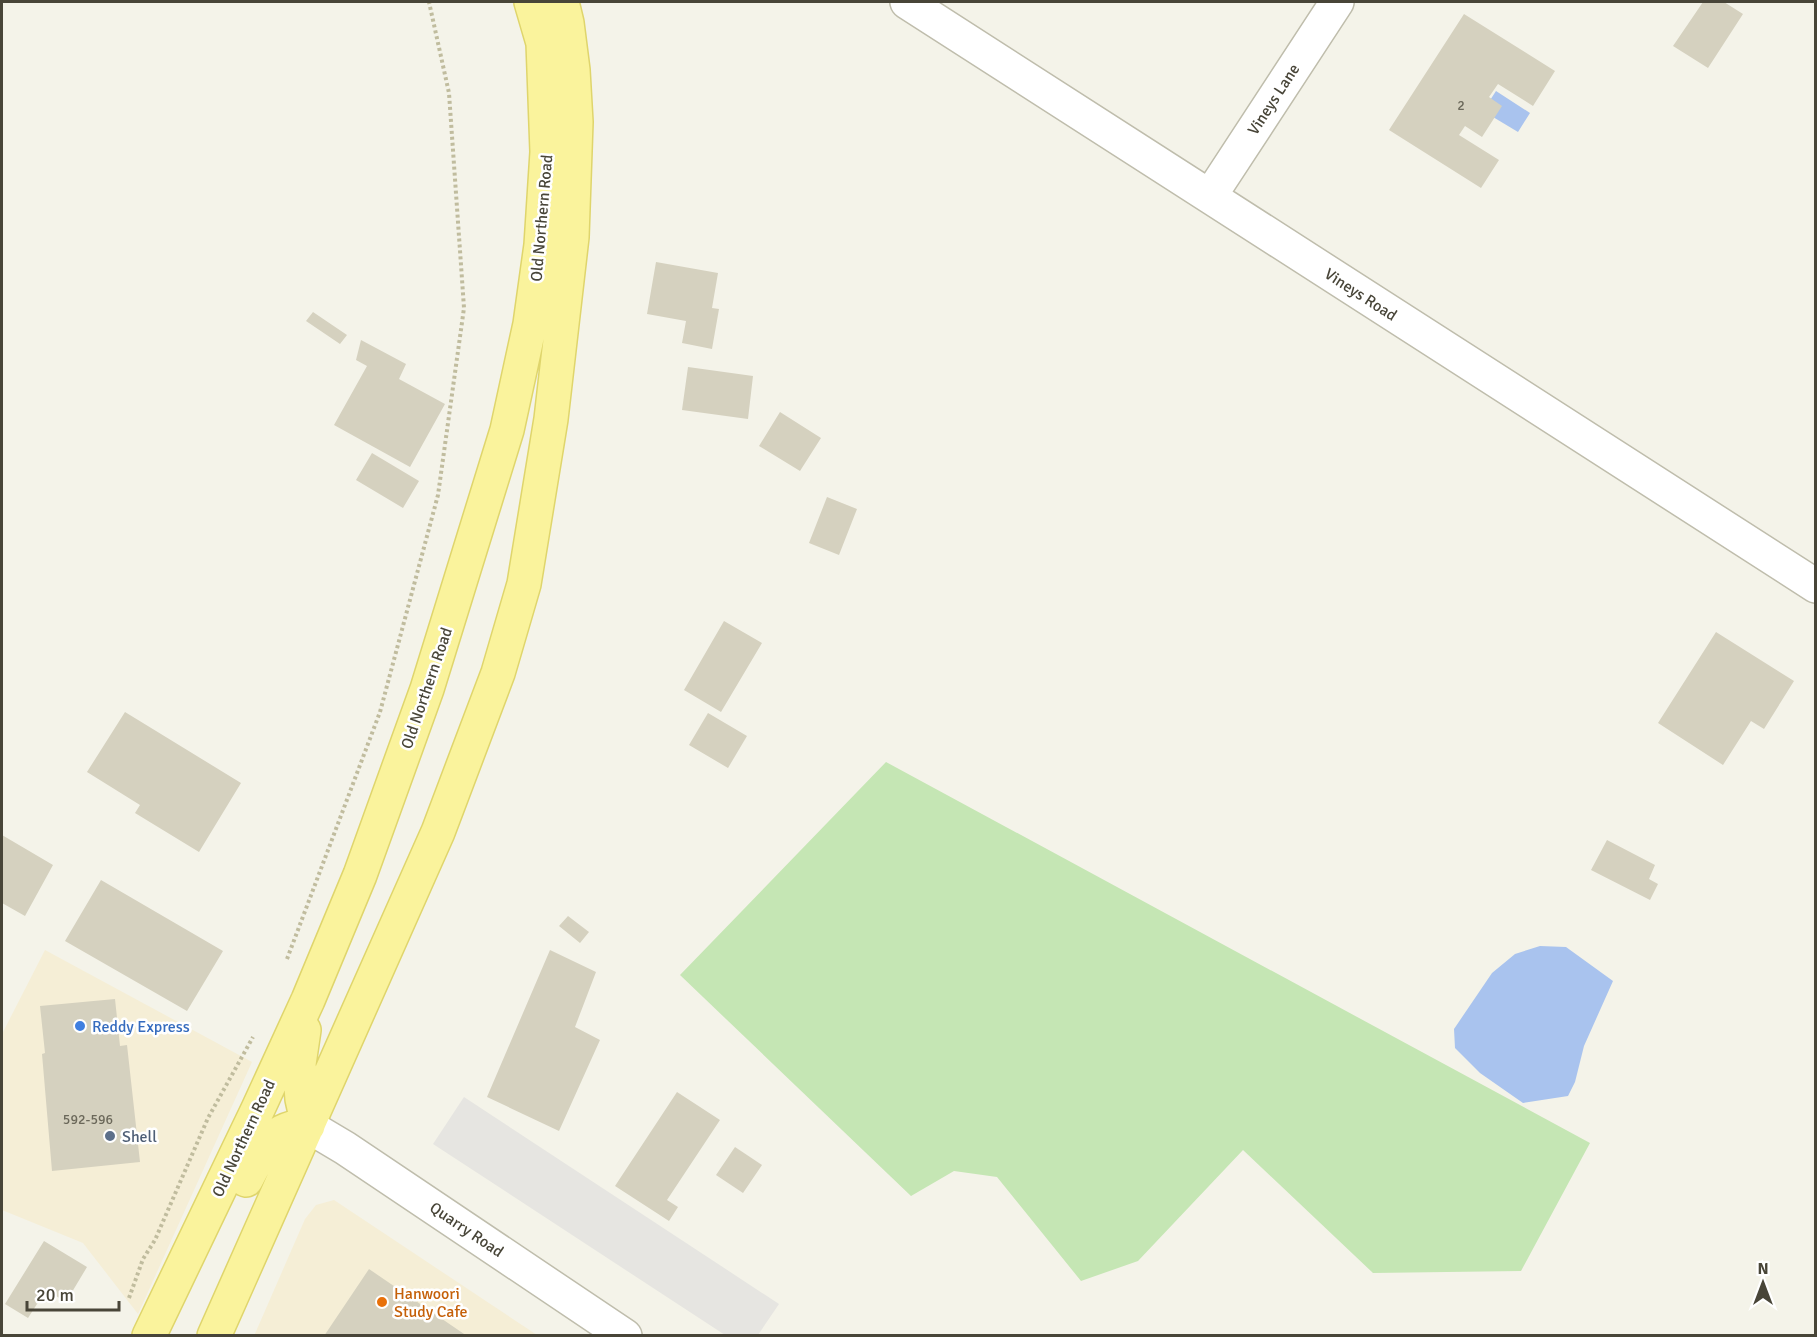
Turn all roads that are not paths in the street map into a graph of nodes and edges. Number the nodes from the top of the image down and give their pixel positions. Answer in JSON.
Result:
{"nodes":[{"id":1,"x":531,"y":2,"type":"edge"},
{"id":2,"x":562,"y":2,"type":"edge"},
{"id":3,"x":907,"y":2,"type":"edge"},
{"id":4,"x":1337,"y":2,"type":"edge"},
{"id":5,"x":1210,"y":196,"type":"junction"},
{"id":6,"x":1815,"y":586,"type":"edge"},
{"id":7,"x":308,"y":1000,"type":"junction"},
{"id":8,"x":308,"y":1126,"type":"junction"},
{"id":9,"x":192,"y":1245,"type":"junction"},
{"id":10,"x":149,"y":1335,"type":"edge"},
{"id":11,"x":214,"y":1335,"type":"edge"},
{"id":12,"x":625,"y":1335,"type":"edge"}],
"edges":[{"from":1,"to":7,"type":"main road","name":"Old Northern Road"},
{"from":2,"to":8,"type":"main road","name":"Old Northern Road"},
{"from":3,"to":5,"type":"street","name":"Vineys Road"},
{"from":4,"to":5,"type":"street","name":"Vineys Lane"},
{"from":5,"to":6,"type":"street","name":"Vineys Road"},
{"from":7,"to":8,"type":"main road"},
{"from":7,"to":9,"type":"main road","name":"Old Northern Road"},
{"from":8,"to":9,"type":"main road"},
{"from":8,"to":11,"type":"main road","name":"Old Northern Road"},
{"from":8,"to":12,"type":"street","name":"Quarry Road"},
{"from":9,"to":10,"type":"main road","name":"Old Northern Road"}]}
